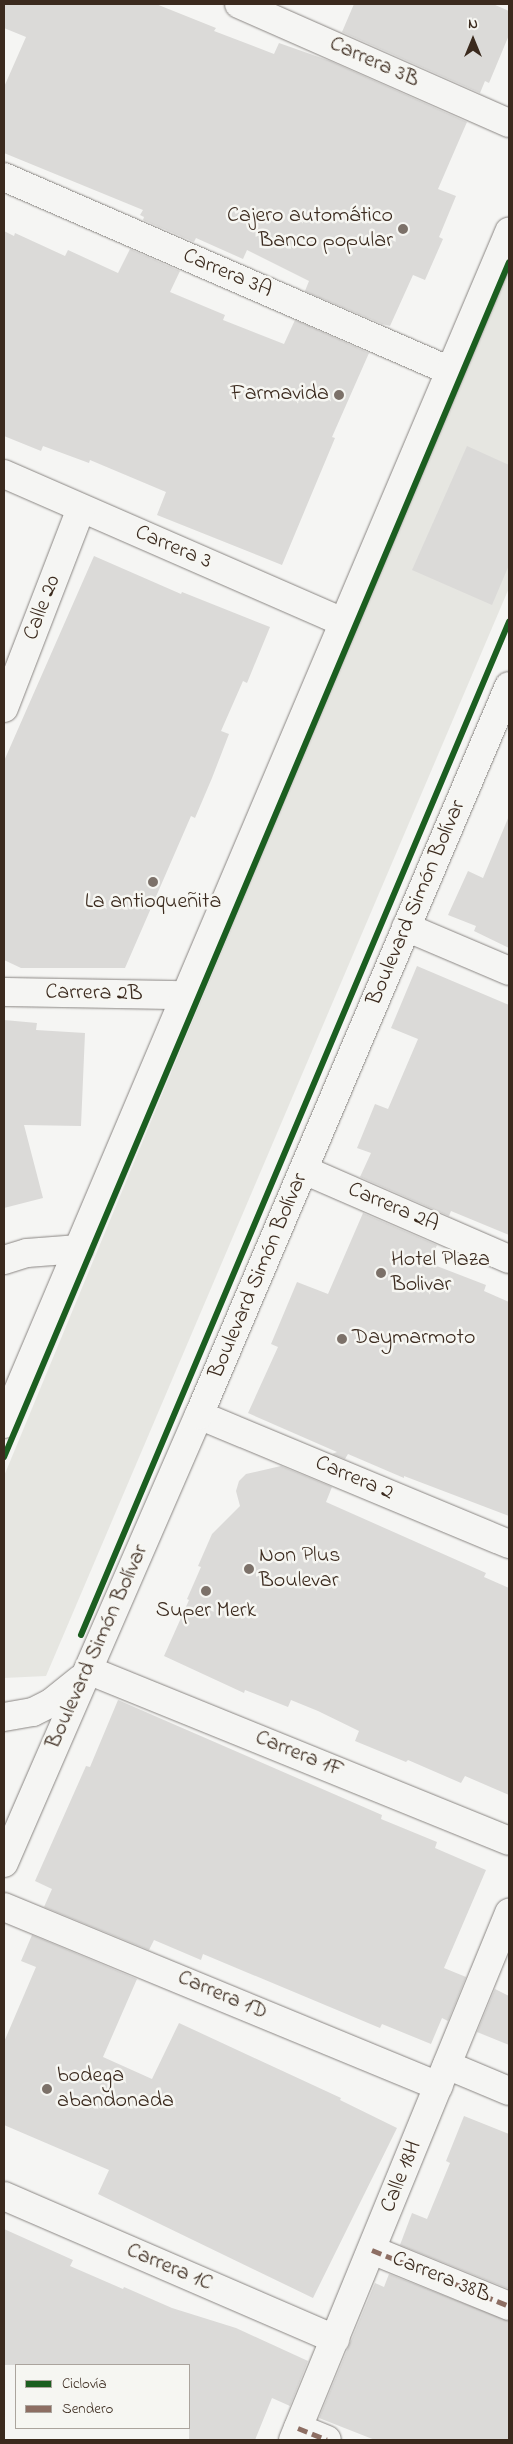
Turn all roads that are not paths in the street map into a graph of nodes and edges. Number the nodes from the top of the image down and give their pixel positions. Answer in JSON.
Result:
{"nodes":[{"id":1,"x":239,"y":4,"type":"edge"},
{"id":2,"x":509,"y":123,"type":"edge"},
{"id":3,"x":4,"y":177,"type":"edge"},
{"id":4,"x":509,"y":232,"type":"edge"},
{"id":5,"x":450,"y":371,"type":"junction"},
{"id":6,"x":4,"y":474,"type":"edge"},
{"id":7,"x":81,"y":508,"type":"junction"},
{"id":8,"x":343,"y":622,"type":"junction"},
{"id":9,"x":509,"y":686,"type":"edge"},
{"id":10,"x":4,"y":708,"type":"edge"},
{"id":11,"x":406,"y":927,"type":"junction"},
{"id":12,"x":509,"y":971,"type":"edge"},
{"id":13,"x":4,"y":992,"type":"edge"},
{"id":14,"x":184,"y":996,"type":"junction"},
{"id":15,"x":304,"y":1170,"type":"junction"},
{"id":16,"x":78,"y":1249,"type":"junction"},
{"id":17,"x":509,"y":1258,"type":"edge"},
{"id":18,"x":4,"y":1260,"type":"edge"},
{"id":19,"x":199,"y":1414,"type":"junction"},
{"id":20,"x":4,"y":1424,"type":"edge"},
{"id":21,"x":509,"y":1544,"type":"edge"},
{"id":22,"x":87,"y":1673,"type":"junction"},
{"id":23,"x":4,"y":1717,"type":"edge"},
{"id":24,"x":509,"y":1840,"type":"edge"},
{"id":25,"x":4,"y":1863,"type":"edge"},
{"id":26,"x":4,"y":1907,"type":"edge"},
{"id":27,"x":509,"y":1913,"type":"edge"},
{"id":28,"x":443,"y":2075,"type":"junction"},
{"id":29,"x":509,"y":2091,"type":"edge"},
{"id":30,"x":4,"y":2196,"type":"edge"},
{"id":31,"x":372,"y":2250,"type":"junction"},
{"id":32,"x":509,"y":2306,"type":"edge"},
{"id":33,"x":335,"y":2339,"type":"junction"},
{"id":34,"x":296,"y":2434,"type":"edge"},
{"id":35,"x":327,"y":2440,"type":"edge"}],
"edges":[{"from":1,"to":2,"type":"main road","name":"Carrera 3B"},
{"from":3,"to":5,"type":"main road","name":"Carrera 3A"},
{"from":4,"to":5,"type":"main road"},
{"from":5,"to":8,"type":"main road"},
{"from":6,"to":7,"type":"main road","name":"Carrera 3"},
{"from":7,"to":8,"type":"main road","name":"Carrera 3"},
{"from":7,"to":10,"type":"main road","name":"Calle 20"},
{"from":8,"to":14,"type":"main road"},
{"from":9,"to":11,"type":"main road","name":"Boulevard Simón Bolívar"},
{"from":11,"to":12,"type":"main road"},
{"from":11,"to":15,"type":"main road","name":"Boulevard Simón Bolívar"},
{"from":13,"to":14,"type":"main road","name":"Carrera 2B"},
{"from":14,"to":16,"type":"main road"},
{"from":15,"to":17,"type":"main road","name":"Carrera 2A"},
{"from":15,"to":19,"type":"main road","name":"Boulevard Simón Bolívar"},
{"from":16,"to":18,"type":"main road"},
{"from":16,"to":20,"type":"main road"},
{"from":19,"to":21,"type":"main road","name":"Carrera 2"},
{"from":19,"to":22,"type":"main road","name":"Boulevard Simón Bolívar"},
{"from":22,"to":23,"type":"main road"},
{"from":22,"to":24,"type":"main road","name":"Carrera 1F"},
{"from":22,"to":25,"type":"main road","name":"Boulevard Simón Bolívar"},
{"from":26,"to":28,"type":"main road","name":"Carrera 1D"},
{"from":27,"to":28,"type":"main road","name":"Calle 18H"},
{"from":28,"to":29,"type":"main road","name":"Carrera 1D"},
{"from":28,"to":31,"type":"main road","name":"Calle 18H"},
{"from":30,"to":33,"type":"main road","name":"Carrera 1C"},
{"from":31,"to":32,"type":"main road","name":"Carrera 38B"},
{"from":31,"to":33,"type":"main road","name":"Calle 18H"},
{"from":33,"to":34,"type":"main road","name":"Calle 18H"},
{"from":34,"to":35,"type":"main road"}]}
